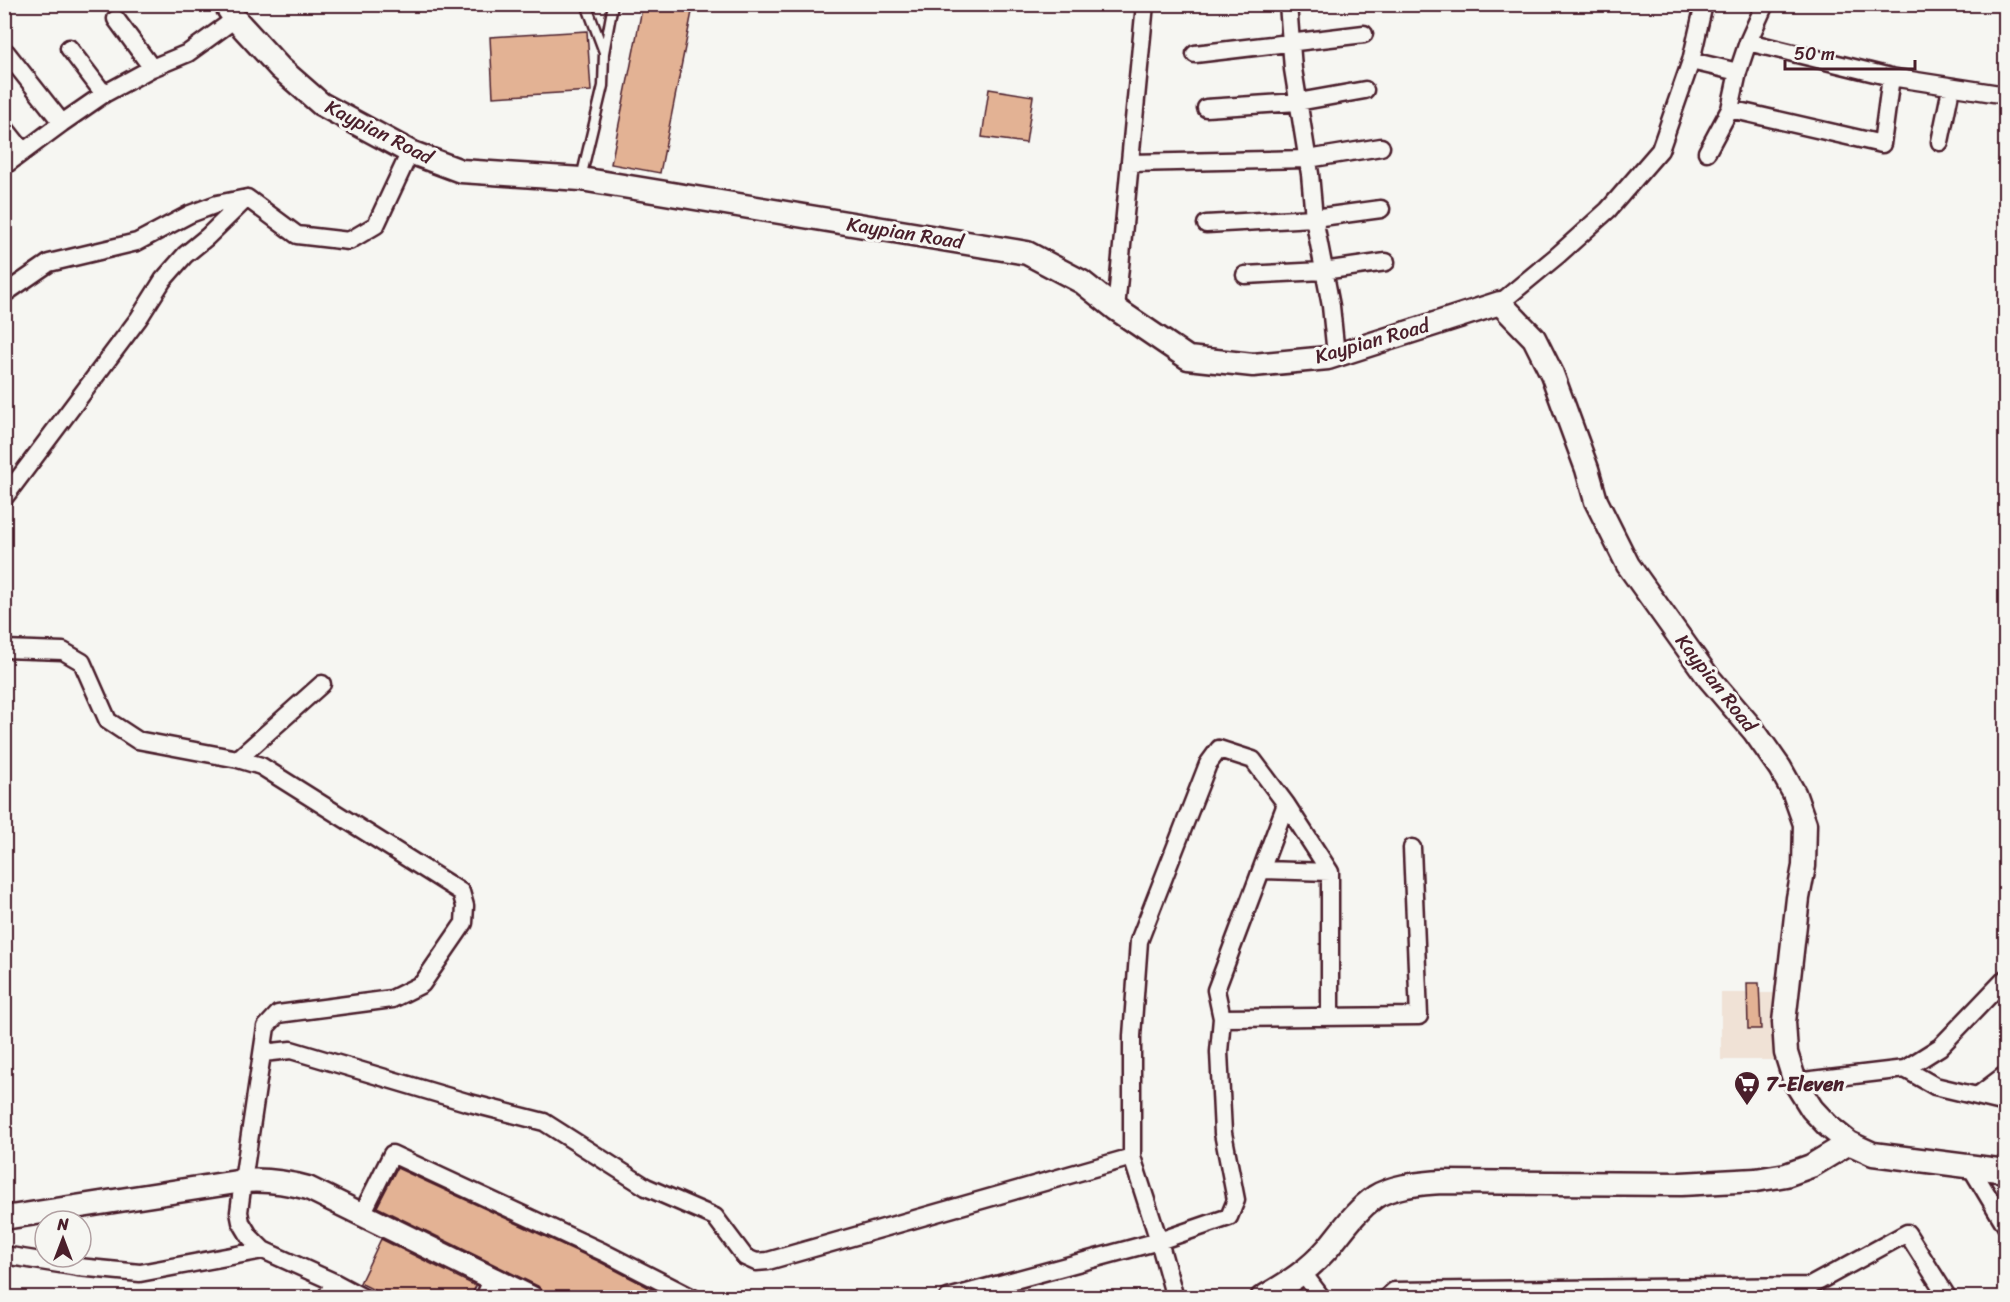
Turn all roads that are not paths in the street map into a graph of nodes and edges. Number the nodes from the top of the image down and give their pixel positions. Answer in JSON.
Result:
{"nodes":[{"id":1,"x":586,"y":4,"type":"edge"},
{"id":2,"x":613,"y":4,"type":"edge"},
{"id":3,"x":1145,"y":4,"type":"edge"},
{"id":4,"x":1288,"y":4,"type":"edge"},
{"id":5,"x":1704,"y":4,"type":"edge"},
{"id":6,"x":1765,"y":4,"type":"edge"},
{"id":7,"x":230,"y":12,"type":"edge"},
{"id":8,"x":116,"y":19,"type":"dead end"},
{"id":9,"x":1364,"y":34,"type":"dead end"},
{"id":10,"x":1748,"y":42,"type":"junction"},
{"id":11,"x":1290,"y":44,"type":"junction"},
{"id":12,"x":69,"y":48,"type":"dead end"},
{"id":13,"x":6,"y":52,"type":"edge"},
{"id":14,"x":604,"y":53,"type":"junction"},
{"id":15,"x":1195,"y":54,"type":"dead end"},
{"id":16,"x":1691,"y":61,"type":"junction"},
{"id":17,"x":152,"y":68,"type":"junction"},
{"id":18,"x":1738,"y":72,"type":"junction"},
{"id":19,"x":1891,"y":77,"type":"junction"},
{"id":20,"x":1951,"y":88,"type":"junction"},
{"id":21,"x":1365,"y":90,"type":"dead end"},
{"id":22,"x":104,"y":94,"type":"junction"},
{"id":23,"x":2006,"y":95,"type":"edge"},
{"id":24,"x":1298,"y":102,"type":"junction"},
{"id":25,"x":1206,"y":108,"type":"dead end"},
{"id":26,"x":1730,"y":109,"type":"junction"},
{"id":27,"x":62,"y":123,"type":"junction"},
{"id":28,"x":4,"y":127,"type":"edge"},
{"id":29,"x":1940,"y":142,"type":"dead end"},
{"id":30,"x":1381,"y":147,"type":"dead end"},
{"id":31,"x":23,"y":151,"type":"junction"},
{"id":32,"x":410,"y":152,"type":"junction"},
{"id":33,"x":1707,"y":152,"type":"dead end"},
{"id":34,"x":1308,"y":159,"type":"junction"},
{"id":35,"x":1130,"y":163,"type":"junction"},
{"id":36,"x":4,"y":166,"type":"edge"},
{"id":37,"x":581,"y":179,"type":"junction"},
{"id":38,"x":247,"y":198,"type":"junction"},
{"id":39,"x":1381,"y":209,"type":"dead end"},
{"id":40,"x":1314,"y":218,"type":"junction"},
{"id":41,"x":1206,"y":224,"type":"dead end"},
{"id":42,"x":1386,"y":262,"type":"dead end"},
{"id":43,"x":1323,"y":271,"type":"junction"},
{"id":44,"x":1245,"y":275,"type":"dead end"},
{"id":45,"x":4,"y":294,"type":"edge"},
{"id":46,"x":1500,"y":303,"type":"junction"},
{"id":47,"x":1116,"y":309,"type":"junction"},
{"id":48,"x":1336,"y":355,"type":"junction"},
{"id":49,"x":4,"y":498,"type":"edge"},
{"id":50,"x":4,"y":649,"type":"edge"},
{"id":51,"x":322,"y":684,"type":"dead end"},
{"id":52,"x":238,"y":759,"type":"junction"},
{"id":53,"x":1286,"y":804,"type":"junction"},
{"id":54,"x":1412,"y":848,"type":"dead end"},
{"id":55,"x":1262,"y":870,"type":"junction"},
{"id":56,"x":1330,"y":872,"type":"junction"},
{"id":57,"x":2006,"y":978,"type":"edge"},
{"id":58,"x":1330,"y":1017,"type":"junction"},
{"id":59,"x":1222,"y":1018,"type":"junction"},
{"id":60,"x":263,"y":1053,"type":"junction"},
{"id":61,"x":1905,"y":1069,"type":"junction"},
{"id":62,"x":2006,"y":1074,"type":"edge"},
{"id":63,"x":1795,"y":1082,"type":"junction"},
{"id":64,"x":1977,"y":1096,"type":"junction"},
{"id":65,"x":2006,"y":1102,"type":"edge"},
{"id":66,"x":1849,"y":1143,"type":"junction"},
{"id":67,"x":1132,"y":1157,"type":"junction"},
{"id":68,"x":1970,"y":1167,"type":"junction"},
{"id":69,"x":2006,"y":1171,"type":"edge"},
{"id":70,"x":243,"y":1181,"type":"junction"},
{"id":71,"x":362,"y":1214,"type":"junction"},
{"id":72,"x":4,"y":1218,"type":"edge"},
{"id":73,"x":2006,"y":1226,"type":"edge"},
{"id":74,"x":1159,"y":1241,"type":"junction"},
{"id":75,"x":263,"y":1250,"type":"junction"},
{"id":76,"x":4,"y":1255,"type":"edge"},
{"id":77,"x":1304,"y":1273,"type":"junction"},
{"id":78,"x":334,"y":1282,"type":"junction"},
{"id":79,"x":488,"y":1288,"type":"edge"},
{"id":80,"x":326,"y":1298,"type":"edge"},
{"id":81,"x":364,"y":1298,"type":"edge"},
{"id":82,"x":532,"y":1298,"type":"edge"},
{"id":83,"x":693,"y":1298,"type":"edge"},
{"id":84,"x":948,"y":1298,"type":"edge"},
{"id":85,"x":1175,"y":1298,"type":"edge"},
{"id":86,"x":1262,"y":1298,"type":"edge"},
{"id":87,"x":1322,"y":1298,"type":"edge"},
{"id":88,"x":1386,"y":1298,"type":"edge"},
{"id":89,"x":1948,"y":1298,"type":"edge"}],
"edges":[{"from":1,"to":14,"type":"lane"},
{"from":2,"to":14,"type":"lane"},
{"from":3,"to":35,"type":"street"},
{"from":4,"to":11,"type":"street"},
{"from":5,"to":16,"type":"street"},
{"from":6,"to":10,"type":"street"},
{"from":7,"to":17,"type":"street"},
{"from":7,"to":32,"type":"main road","name":"Kaypian Road"},
{"from":8,"to":17,"type":"street"},
{"from":9,"to":11,"type":"street"},
{"from":10,"to":18,"type":"street"},
{"from":10,"to":19,"type":"street"},
{"from":11,"to":15,"type":"street"},
{"from":11,"to":24,"type":"street"},
{"from":12,"to":22,"type":"street"},
{"from":13,"to":27,"type":"street"},
{"from":14,"to":37,"type":"lane"},
{"from":16,"to":18,"type":"street"},
{"from":16,"to":46,"type":"street"},
{"from":17,"to":22,"type":"street"},
{"from":18,"to":26,"type":"street"},
{"from":19,"to":20,"type":"street"},
{"from":19,"to":26,"type":"street"},
{"from":20,"to":23,"type":"street"},
{"from":20,"to":29,"type":"street"},
{"from":21,"to":24,"type":"street"},
{"from":22,"to":27,"type":"street"},
{"from":24,"to":25,"type":"street"},
{"from":24,"to":34,"type":"street"},
{"from":26,"to":33,"type":"street"},
{"from":27,"to":31,"type":"street"},
{"from":28,"to":31,"type":"street"},
{"from":30,"to":34,"type":"street"},
{"from":31,"to":36,"type":"street"},
{"from":32,"to":37,"type":"main road","name":"Kaypian Road"},
{"from":32,"to":38,"type":"street"},
{"from":34,"to":35,"type":"street"},
{"from":34,"to":40,"type":"street"},
{"from":35,"to":47,"type":"street"},
{"from":37,"to":47,"type":"main road","name":"Kaypian Road"},
{"from":38,"to":45,"type":"street"},
{"from":38,"to":49,"type":"street"},
{"from":39,"to":40,"type":"street"},
{"from":40,"to":41,"type":"street"},
{"from":40,"to":43,"type":"street"},
{"from":42,"to":43,"type":"street"},
{"from":43,"to":44,"type":"street"},
{"from":43,"to":48,"type":"street"},
{"from":46,"to":48,"type":"main road","name":"Kaypian Road"},
{"from":46,"to":63,"type":"main road","name":"Kaypian Road"},
{"from":47,"to":48,"type":"main road","name":"Kaypian Road"},
{"from":50,"to":52,"type":"street"},
{"from":51,"to":52,"type":"street"},
{"from":52,"to":60,"type":"street"},
{"from":53,"to":55,"type":"street"},
{"from":53,"to":56,"type":"street"},
{"from":53,"to":67,"type":"street"},
{"from":54,"to":58,"type":"street"},
{"from":55,"to":56,"type":"street"},
{"from":55,"to":59,"type":"street"},
{"from":56,"to":58,"type":"street"},
{"from":57,"to":61,"type":"street"},
{"from":58,"to":59,"type":"street"},
{"from":59,"to":74,"type":"street"},
{"from":60,"to":67,"type":"street"},
{"from":60,"to":70,"type":"street"},
{"from":61,"to":63,"type":"street"},
{"from":61,"to":64,"type":"street"},
{"from":62,"to":64,"type":"street"},
{"from":63,"to":66,"type":"main road","name":"Kaypian Road"},
{"from":64,"to":65,"type":"street"},
{"from":66,"to":68,"type":"main road","name":"Kaypian Road"},
{"from":66,"to":77,"type":"main road"},
{"from":67,"to":74,"type":"street"},
{"from":68,"to":69,"type":"main road","name":"Kaypian Road"},
{"from":68,"to":73,"type":"street"},
{"from":70,"to":71,"type":"main road"},
{"from":70,"to":72,"type":"main road"},
{"from":70,"to":75,"type":"street"},
{"from":71,"to":79,"type":"main road"},
{"from":71,"to":83,"type":"street"},
{"from":74,"to":84,"type":"street"},
{"from":74,"to":85,"type":"street"},
{"from":75,"to":76,"type":"street"},
{"from":75,"to":78,"type":"street"},
{"from":77,"to":86,"type":"main road"},
{"from":77,"to":87,"type":"street"},
{"from":78,"to":80,"type":"street"},
{"from":78,"to":81,"type":"street"},
{"from":79,"to":82,"type":"main road"},
{"from":88,"to":89,"type":"street"}]}
